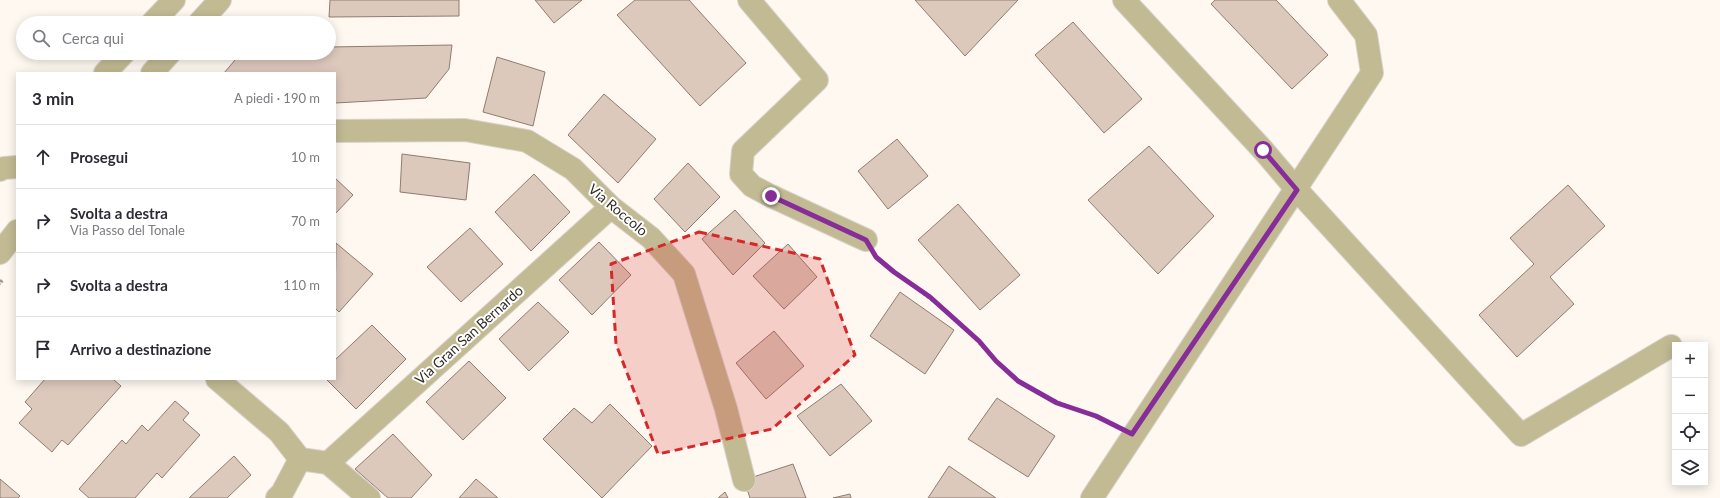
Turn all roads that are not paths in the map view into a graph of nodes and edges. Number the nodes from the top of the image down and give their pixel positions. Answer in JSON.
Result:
{"nodes":[{"id":1,"x":174,"y":0,"type":"edge"},
{"id":2,"x":220,"y":0,"type":"edge"},
{"id":3,"x":748,"y":0,"type":"edge"},
{"id":4,"x":1124,"y":0,"type":"edge"},
{"id":5,"x":1339,"y":0,"type":"edge"},
{"id":6,"x":159,"y":16,"type":"edge"},
{"id":7,"x":205,"y":16,"type":"edge"},
{"id":8,"x":117,"y":60,"type":"edge"},
{"id":9,"x":164,"y":60,"type":"edge"},
{"id":10,"x":106,"y":72,"type":"edge"},
{"id":11,"x":153,"y":72,"type":"edge"},
{"id":12,"x":336,"y":131,"type":"edge"},
{"id":13,"x":16,"y":166,"type":"edge"},
{"id":14,"x":0,"y":170,"type":"edge"},
{"id":15,"x":1297,"y":190,"type":"junction"},
{"id":16,"x":611,"y":207,"type":"junction"},
{"id":17,"x":0,"y":222,"type":"edge"},
{"id":18,"x":16,"y":226,"type":"edge"},
{"id":19,"x":16,"y":232,"type":"edge"},
{"id":20,"x":866,"y":240,"type":"road end"},
{"id":21,"x":0,"y":254,"type":"edge"},
{"id":22,"x":1671,"y":346,"type":"dead end"},
{"id":23,"x":219,"y":380,"type":"edge"},
{"id":24,"x":300,"y":459,"type":"junction"},
{"id":25,"x":328,"y":463,"type":"junction"},
{"id":26,"x":744,"y":480,"type":"dead end"},
{"id":27,"x":277,"y":498,"type":"edge"},
{"id":28,"x":369,"y":498,"type":"edge"},
{"id":29,"x":1092,"y":498,"type":"edge"}],
"edges":[{"from":1,"to":6,"type":"street"},
{"from":2,"to":7,"type":"street"},
{"from":3,"to":20,"type":"street"},
{"from":4,"to":15,"type":"street"},
{"from":5,"to":15,"type":"street"},
{"from":8,"to":10,"type":"street"},
{"from":9,"to":11,"type":"street"},
{"from":12,"to":16,"type":"street","name":"Via Roccolo"},
{"from":13,"to":14,"type":"street"},
{"from":15,"to":22,"type":"street"},
{"from":15,"to":29,"type":"street"},
{"from":16,"to":25,"type":"street","name":"Via Gran San Bernardo"},
{"from":16,"to":26,"type":"street","name":"Via Roccolo"},
{"from":17,"to":18,"type":"street"},
{"from":19,"to":21,"type":"street"},
{"from":23,"to":24,"type":"street"},
{"from":24,"to":25,"type":"street"},
{"from":24,"to":27,"type":"street"},
{"from":25,"to":28,"type":"street"}]}
